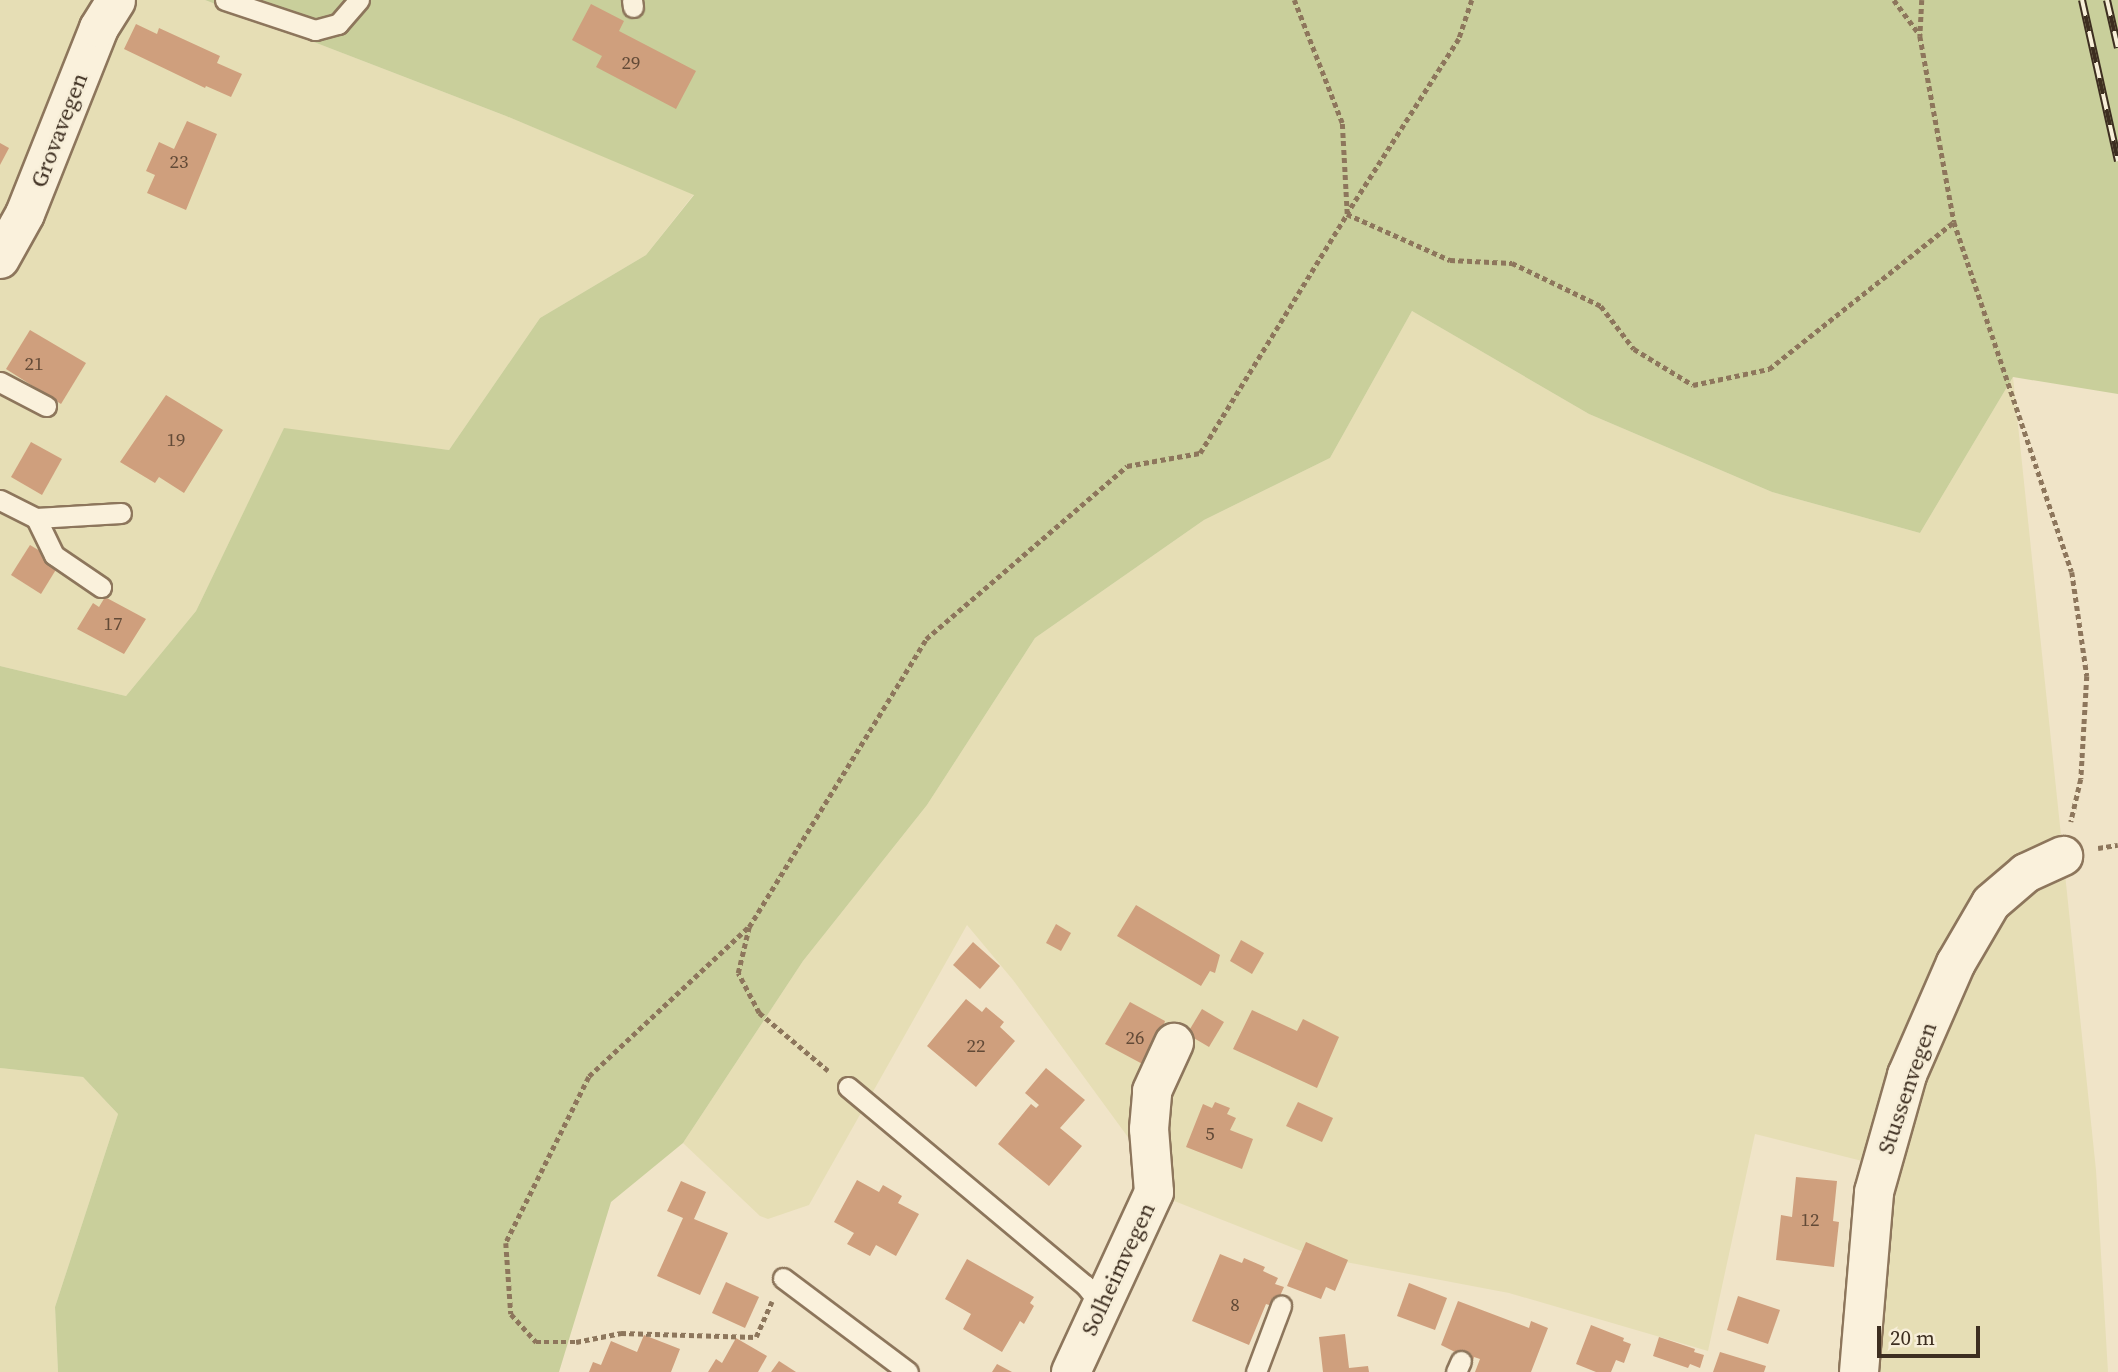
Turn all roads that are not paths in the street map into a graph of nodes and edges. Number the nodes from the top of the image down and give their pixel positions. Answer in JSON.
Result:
{"nodes":[{"id":1,"x":116,"y":0,"type":"edge"},
{"id":2,"x":225,"y":0,"type":"edge"},
{"id":3,"x":359,"y":0,"type":"edge"},
{"id":4,"x":0,"y":259,"type":"edge"},
{"id":5,"x":0,"y":382,"type":"edge"},
{"id":6,"x":46,"y":406,"type":"dead end"},
{"id":7,"x":0,"y":500,"type":"edge"},
{"id":8,"x":121,"y":513,"type":"dead end"},
{"id":9,"x":36,"y":518,"type":"junction"},
{"id":10,"x":101,"y":587,"type":"dead end"},
{"id":11,"x":2080,"y":852,"type":"road end"},
{"id":12,"x":1174,"y":1043,"type":"dead end"},
{"id":13,"x":848,"y":1087,"type":"road end"},
{"id":14,"x":783,"y":1278,"type":"road end"},
{"id":15,"x":1102,"y":1306,"type":"junction"},
{"id":16,"x":1281,"y":1306,"type":"dead end"},
{"id":17,"x":908,"y":1372,"type":"edge"},
{"id":18,"x":1070,"y":1372,"type":"edge"},
{"id":19,"x":1256,"y":1372,"type":"edge"},
{"id":20,"x":1859,"y":1372,"type":"edge"}],
"edges":[{"from":1,"to":4,"type":"street","name":"Grovavegen"},
{"from":2,"to":3,"type":"lane"},
{"from":5,"to":6,"type":"lane"},
{"from":7,"to":9,"type":"lane"},
{"from":8,"to":9,"type":"lane"},
{"from":9,"to":10,"type":"lane"},
{"from":11,"to":20,"type":"street","name":"Stussenvegen"},
{"from":12,"to":15,"type":"street","name":"Solheimvegen"},
{"from":13,"to":15,"type":"lane"},
{"from":14,"to":17,"type":"lane"},
{"from":15,"to":18,"type":"street","name":"Solheimvegen"},
{"from":16,"to":19,"type":"lane"}]}
